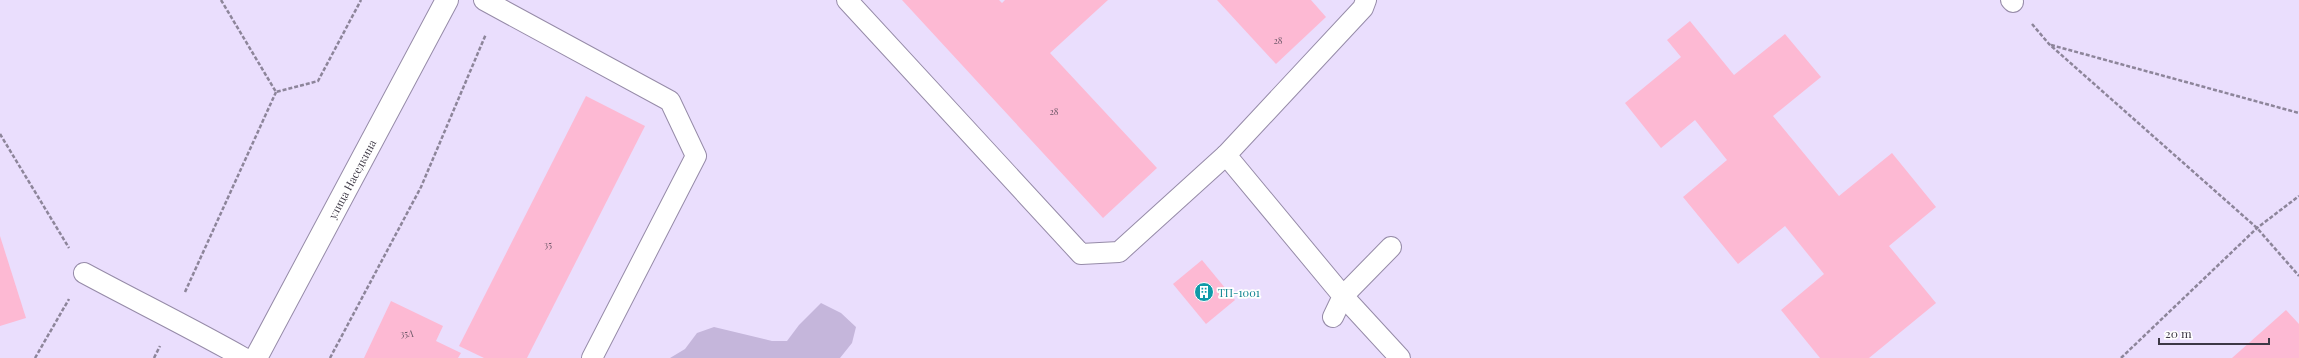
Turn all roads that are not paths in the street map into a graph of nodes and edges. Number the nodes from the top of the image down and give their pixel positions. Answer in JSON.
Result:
{"nodes":[{"id":1,"x":447,"y":0,"type":"edge"},
{"id":2,"x":847,"y":0,"type":"edge"},
{"id":3,"x":1366,"y":0,"type":"edge"},
{"id":4,"x":491,"y":4,"type":"edge"},
{"id":5,"x":1226,"y":154,"type":"junction"},
{"id":6,"x":1391,"y":247,"type":"dead end"},
{"id":7,"x":84,"y":273,"type":"road end"},
{"id":8,"x":1344,"y":296,"type":"junction"},
{"id":9,"x":1333,"y":317,"type":"dead end"},
{"id":10,"x":244,"y":358,"type":"edge"},
{"id":11,"x":256,"y":358,"type":"edge"},
{"id":12,"x":592,"y":358,"type":"edge"},
{"id":13,"x":1400,"y":358,"type":"edge"}],
"edges":[{"from":1,"to":11,"type":"main road","name":"улица Наседкина"},
{"from":2,"to":5,"type":"lane"},
{"from":3,"to":5,"type":"lane"},
{"from":4,"to":12,"type":"lane"},
{"from":5,"to":8,"type":"lane"},
{"from":6,"to":8,"type":"lane"},
{"from":7,"to":10,"type":"lane"},
{"from":8,"to":9,"type":"lane"},
{"from":8,"to":13,"type":"lane"}]}
